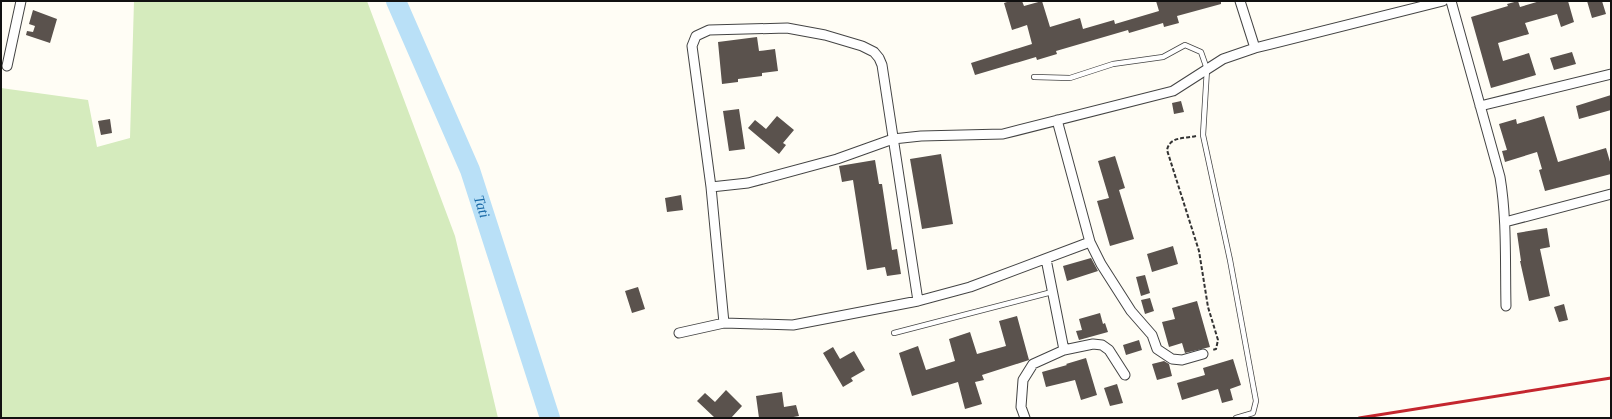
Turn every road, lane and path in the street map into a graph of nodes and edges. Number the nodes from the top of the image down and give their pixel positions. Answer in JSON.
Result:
{"nodes":[{"id":1,"x":20,"y":1,"type":"edge"},
{"id":2,"x":1240,"y":1,"type":"edge"},
{"id":3,"x":1443,"y":1,"type":"edge"},
{"id":4,"x":1451,"y":1,"type":"edge"},
{"id":5,"x":1255,"y":48,"type":"junction"},
{"id":6,"x":7,"y":66,"type":"dead end"},
{"id":7,"x":1206,"y":69,"type":"junction"},
{"id":8,"x":1611,"y":74,"type":"edge"},
{"id":9,"x":1034,"y":77,"type":"dead end"},
{"id":10,"x":1480,"y":106,"type":"junction"},
{"id":11,"x":1057,"y":120,"type":"junction"},
{"id":12,"x":1203,"y":135,"type":"junction"},
{"id":13,"x":893,"y":140,"type":"junction"},
{"id":14,"x":710,"y":187,"type":"junction"},
{"id":15,"x":1611,"y":194,"type":"edge"},
{"id":16,"x":1505,"y":222,"type":"junction"},
{"id":17,"x":1090,"y":242,"type":"junction"},
{"id":18,"x":1046,"y":259,"type":"junction"},
{"id":19,"x":1052,"y":292,"type":"junction"},
{"id":20,"x":918,"y":302,"type":"junction"},
{"id":21,"x":1506,"y":306,"type":"dead end"},
{"id":22,"x":724,"y":323,"type":"junction"},
{"id":23,"x":679,"y":332,"type":"dead end"},
{"id":24,"x":894,"y":333,"type":"dead end"},
{"id":25,"x":1064,"y":350,"type":"junction"},
{"id":26,"x":1203,"y":354,"type":"joint"},
{"id":27,"x":1125,"y":375,"type":"dead end"},
{"id":28,"x":1025,"y":418,"type":"edge"},
{"id":29,"x":1236,"y":418,"type":"edge"}],
"edges":[{"from":1,"to":6,"type":"street"},
{"from":2,"to":5,"type":"street"},
{"from":3,"to":5,"type":"street"},
{"from":4,"to":10,"type":"street"},
{"from":5,"to":7,"type":"street"},
{"from":7,"to":9,"type":"lane"},
{"from":7,"to":11,"type":"street"},
{"from":7,"to":12,"type":"lane"},
{"from":8,"to":10,"type":"street"},
{"from":10,"to":16,"type":"street"},
{"from":11,"to":13,"type":"street"},
{"from":11,"to":17,"type":"street"},
{"from":12,"to":26,"type":"path"},
{"from":12,"to":29,"type":"lane"},
{"from":13,"to":14,"type":"street"},
{"from":13,"to":14,"type":"street"},
{"from":13,"to":20,"type":"street"},
{"from":14,"to":22,"type":"street"},
{"from":15,"to":16,"type":"street"},
{"from":16,"to":21,"type":"street"},
{"from":17,"to":18,"type":"street"},
{"from":17,"to":26,"type":"street"},
{"from":18,"to":19,"type":"street"},
{"from":18,"to":20,"type":"street"},
{"from":19,"to":24,"type":"lane"},
{"from":19,"to":25,"type":"street"},
{"from":20,"to":22,"type":"street"},
{"from":22,"to":23,"type":"street"},
{"from":25,"to":27,"type":"street"},
{"from":25,"to":28,"type":"street"}]}
